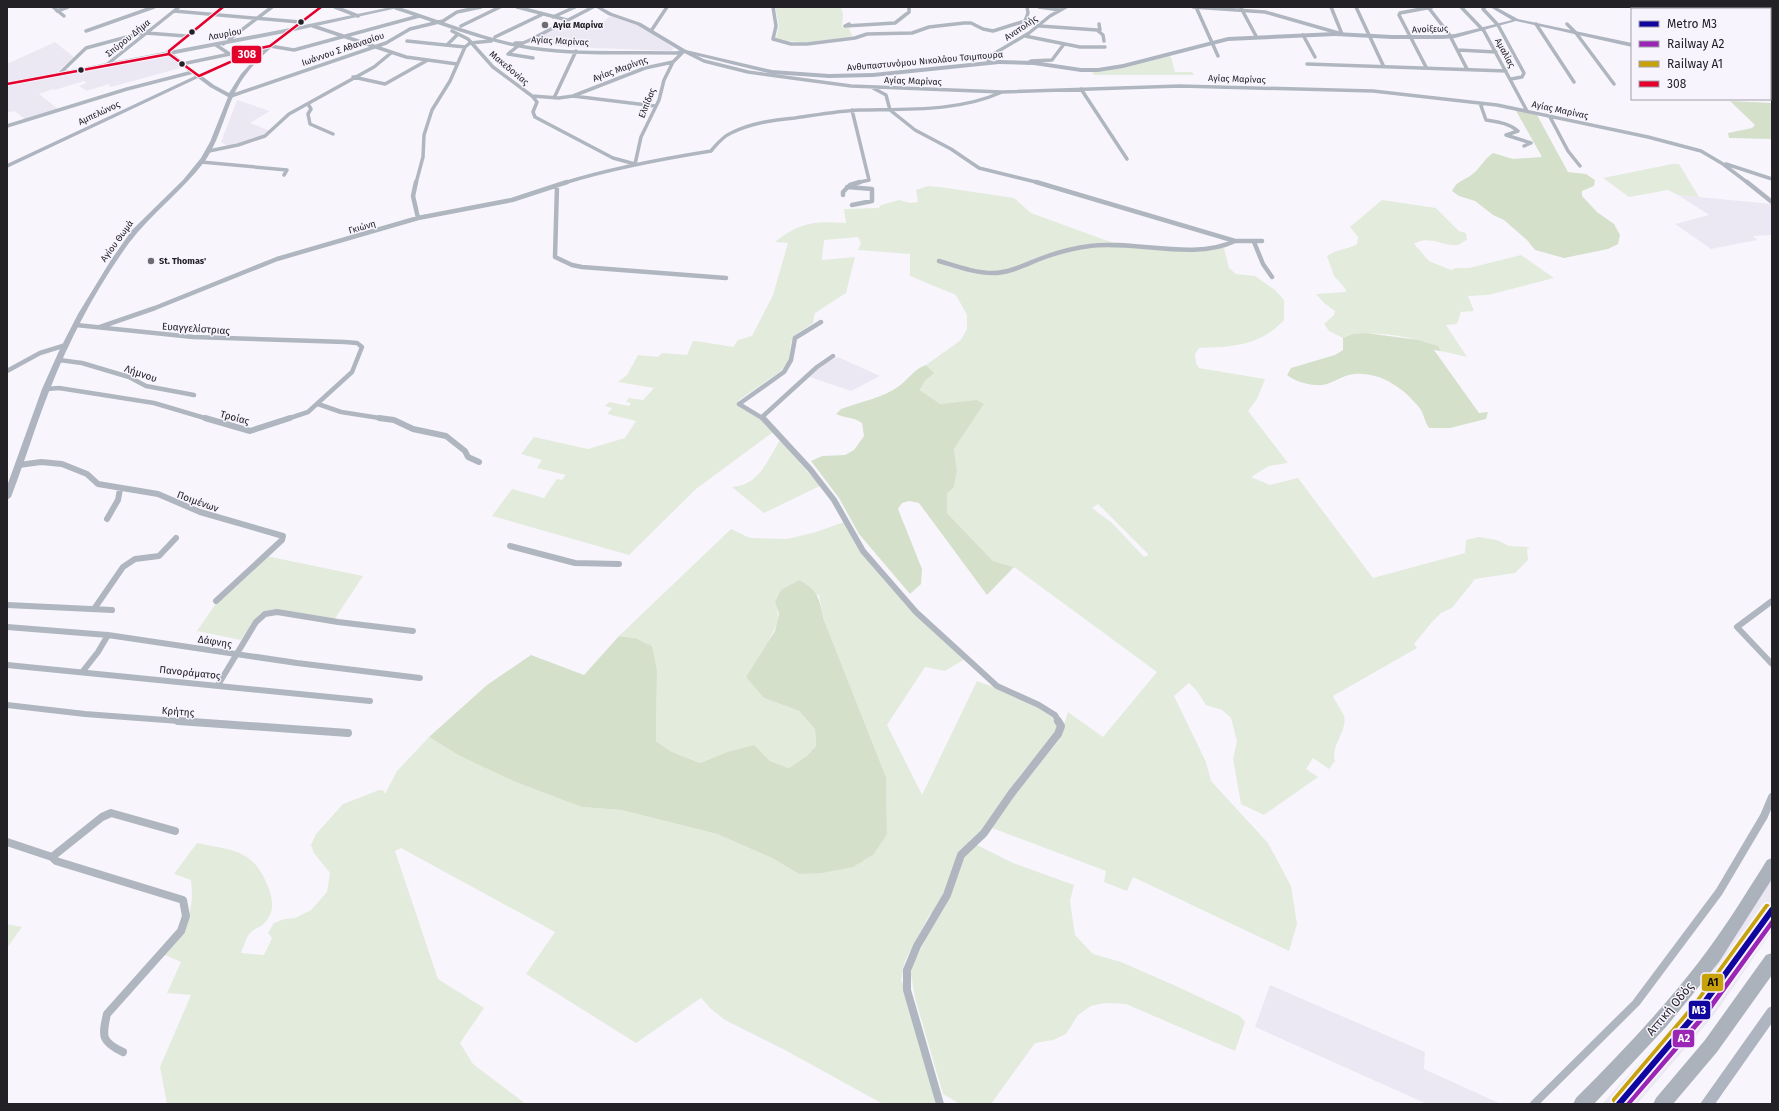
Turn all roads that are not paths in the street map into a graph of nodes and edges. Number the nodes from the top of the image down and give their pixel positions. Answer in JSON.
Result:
{"nodes":[{"id":1,"x":53,"y":7,"type":"edge"},
{"id":2,"x":68,"y":7,"type":"edge"},
{"id":3,"x":138,"y":7,"type":"edge"},
{"id":4,"x":154,"y":7,"type":"edge"},
{"id":5,"x":179,"y":7,"type":"edge"},
{"id":6,"x":223,"y":7,"type":"edge"},
{"id":7,"x":272,"y":7,"type":"edge"},
{"id":8,"x":320,"y":7,"type":"edge"},
{"id":9,"x":335,"y":7,"type":"edge"},
{"id":10,"x":382,"y":7,"type":"edge"},
{"id":11,"x":398,"y":7,"type":"edge"},
{"id":12,"x":481,"y":7,"type":"edge"},
{"id":13,"x":500,"y":7,"type":"edge"},
{"id":14,"x":517,"y":7,"type":"edge"},
{"id":15,"x":575,"y":7,"type":"edge"},
{"id":16,"x":593,"y":7,"type":"edge"},
{"id":17,"x":597,"y":7,"type":"edge"},
{"id":18,"x":668,"y":7,"type":"edge"},
{"id":19,"x":773,"y":7,"type":"edge"},
{"id":20,"x":909,"y":7,"type":"edge"},
{"id":21,"x":1027,"y":7,"type":"edge"},
{"id":22,"x":1039,"y":7,"type":"edge"},
{"id":23,"x":1066,"y":7,"type":"edge"},
{"id":24,"x":1193,"y":7,"type":"edge"},
{"id":25,"x":1198,"y":7,"type":"edge"},
{"id":26,"x":1331,"y":7,"type":"edge"},
{"id":27,"x":1356,"y":7,"type":"edge"},
{"id":28,"x":1430,"y":7,"type":"edge"},
{"id":29,"x":1461,"y":7,"type":"edge"},
{"id":30,"x":1485,"y":7,"type":"edge"},
{"id":31,"x":1492,"y":7,"type":"edge"},
{"id":32,"x":1241,"y":8,"type":"edge"},
{"id":33,"x":1269,"y":8,"type":"edge"},
{"id":34,"x":388,"y":9,"type":"junction"},
{"id":35,"x":1416,"y":9,"type":"edge"},
{"id":36,"x":57,"y":10,"type":"junction"},
{"id":37,"x":144,"y":10,"type":"junction"},
{"id":38,"x":1060,"y":10,"type":"junction"},
{"id":39,"x":174,"y":11,"type":"junction"},
{"id":40,"x":1268,"y":13,"type":"junction"},
{"id":41,"x":543,"y":14,"type":"junction"},
{"id":42,"x":214,"y":15,"type":"junction"},
{"id":43,"x":64,"y":16,"type":"dead end"},
{"id":44,"x":358,"y":16,"type":"junction"},
{"id":45,"x":420,"y":16,"type":"junction"},
{"id":46,"x":554,"y":17,"type":"junction"},
{"id":47,"x":257,"y":18,"type":"junction"},
{"id":48,"x":567,"y":20,"type":"junction"},
{"id":49,"x":1516,"y":20,"type":"junction"},
{"id":50,"x":439,"y":22,"type":"junction"},
{"id":51,"x":444,"y":23,"type":"junction"},
{"id":52,"x":849,"y":24,"type":"dead end"},
{"id":53,"x":1100,"y":24,"type":"dead end"},
{"id":54,"x":1536,"y":24,"type":"junction"},
{"id":55,"x":1567,"y":24,"type":"dead end"},
{"id":56,"x":1498,"y":25,"type":"junction"},
{"id":57,"x":313,"y":26,"type":"junction"},
{"id":58,"x":461,"y":26,"type":"junction"},
{"id":59,"x":1040,"y":26,"type":"junction"},
{"id":60,"x":297,"y":27,"type":"junction"},
{"id":61,"x":1482,"y":28,"type":"junction"},
{"id":62,"x":1097,"y":30,"type":"junction"},
{"id":63,"x":86,"y":31,"type":"dead end"},
{"id":64,"x":651,"y":31,"type":"junction"},
{"id":65,"x":147,"y":32,"type":"junction"},
{"id":66,"x":1576,"y":33,"type":"junction"},
{"id":67,"x":458,"y":34,"type":"junction"},
{"id":68,"x":1335,"y":34,"type":"joint"},
{"id":69,"x":1342,"y":34,"type":"junction"},
{"id":70,"x":1303,"y":35,"type":"junction"},
{"id":71,"x":186,"y":36,"type":"junction"},
{"id":72,"x":1025,"y":36,"type":"junction"},
{"id":73,"x":1256,"y":36,"type":"junction"},
{"id":74,"x":1370,"y":36,"type":"junction"},
{"id":75,"x":1450,"y":36,"type":"junction"},
{"id":76,"x":342,"y":37,"type":"junction"},
{"id":77,"x":1411,"y":38,"type":"junction"},
{"id":78,"x":494,"y":39,"type":"junction"},
{"id":79,"x":407,"y":41,"type":"dead end"},
{"id":80,"x":469,"y":41,"type":"junction"},
{"id":81,"x":1104,"y":41,"type":"dead end"},
{"id":82,"x":1212,"y":42,"type":"junction"},
{"id":83,"x":223,"y":44,"type":"junction"},
{"id":84,"x":1064,"y":44,"type":"junction"},
{"id":85,"x":216,"y":45,"type":"junction"},
{"id":86,"x":447,"y":45,"type":"junction"},
{"id":87,"x":1631,"y":45,"type":"edge"},
{"id":88,"x":270,"y":46,"type":"junction"},
{"id":89,"x":518,"y":46,"type":"junction"},
{"id":90,"x":373,"y":47,"type":"junction"},
{"id":91,"x":465,"y":47,"type":"junction"},
{"id":92,"x":1105,"y":48,"type":"dead end"},
{"id":93,"x":1458,"y":50,"type":"junction"},
{"id":94,"x":576,"y":51,"type":"junction"},
{"id":95,"x":684,"y":51,"type":"junction"},
{"id":96,"x":1496,"y":52,"type":"junction"},
{"id":97,"x":391,"y":53,"type":"junction"},
{"id":98,"x":169,"y":54,"type":"junction"},
{"id":99,"x":230,"y":54,"type":"junction"},
{"id":100,"x":1218,"y":56,"type":"dead end"},
{"id":101,"x":1315,"y":57,"type":"dead end"},
{"id":102,"x":237,"y":58,"type":"junction"},
{"id":103,"x":533,"y":58,"type":"dead end"},
{"id":104,"x":426,"y":61,"type":"junction"},
{"id":105,"x":673,"y":62,"type":"junction"},
{"id":106,"x":988,"y":62,"type":"junction"},
{"id":107,"x":1028,"y":63,"type":"junction"},
{"id":108,"x":182,"y":64,"type":"junction"},
{"id":109,"x":457,"y":64,"type":"junction"},
{"id":110,"x":1307,"y":64,"type":"dead end"},
{"id":111,"x":1383,"y":65,"type":"junction"},
{"id":112,"x":105,"y":66,"type":"junction"},
{"id":113,"x":1426,"y":67,"type":"junction"},
{"id":114,"x":1467,"y":69,"type":"junction"},
{"id":115,"x":1506,"y":71,"type":"junction"},
{"id":116,"x":193,"y":72,"type":"junction"},
{"id":117,"x":58,"y":75,"type":"junction"},
{"id":118,"x":199,"y":76,"type":"junction"},
{"id":119,"x":353,"y":77,"type":"junction"},
{"id":120,"x":1511,"y":80,"type":"junction"},
{"id":121,"x":1574,"y":82,"type":"dead end"},
{"id":122,"x":7,"y":84,"type":"edge"},
{"id":123,"x":1614,"y":84,"type":"dead end"},
{"id":124,"x":869,"y":87,"type":"junction"},
{"id":125,"x":1081,"y":89,"type":"junction"},
{"id":126,"x":1002,"y":92,"type":"junction"},
{"id":127,"x":231,"y":96,"type":"junction"},
{"id":128,"x":532,"y":96,"type":"junction"},
{"id":129,"x":573,"y":96,"type":"junction"},
{"id":130,"x":554,"y":98,"type":"junction"},
{"id":131,"x":1480,"y":103,"type":"junction"},
{"id":132,"x":308,"y":104,"type":"junction"},
{"id":133,"x":655,"y":106,"type":"junction"},
{"id":134,"x":852,"y":110,"type":"junction"},
{"id":135,"x":890,"y":110,"type":"junction"},
{"id":136,"x":1527,"y":111,"type":"junction"},
{"id":137,"x":1550,"y":116,"type":"junction"},
{"id":138,"x":7,"y":126,"type":"edge"},
{"id":139,"x":333,"y":134,"type":"dead end"},
{"id":140,"x":1524,"y":146,"type":"dead end"},
{"id":141,"x":209,"y":151,"type":"junction"},
{"id":142,"x":1127,"y":159,"type":"dead end"},
{"id":143,"x":201,"y":162,"type":"junction"},
{"id":144,"x":635,"y":164,"type":"junction"},
{"id":145,"x":1723,"y":164,"type":"junction"},
{"id":146,"x":7,"y":166,"type":"edge"},
{"id":147,"x":1580,"y":166,"type":"dead end"},
{"id":148,"x":284,"y":175,"type":"dead end"},
{"id":149,"x":1772,"y":179,"type":"edge"},
{"id":150,"x":557,"y":186,"type":"junction"},
{"id":151,"x":847,"y":187,"type":"junction"},
{"id":152,"x":843,"y":195,"type":"dead end"},
{"id":153,"x":1772,"y":202,"type":"edge"},
{"id":154,"x":852,"y":205,"type":"dead end"},
{"id":155,"x":418,"y":218,"type":"junction"},
{"id":156,"x":1235,"y":241,"type":"junction"},
{"id":157,"x":1262,"y":241,"type":"dead end"},
{"id":158,"x":1254,"y":242,"type":"junction"},
{"id":159,"x":939,"y":261,"type":"dead end"},
{"id":160,"x":1272,"y":277,"type":"dead end"},
{"id":161,"x":726,"y":278,"type":"dead end"},
{"id":162,"x":821,"y":322,"type":"dead end"},
{"id":163,"x":76,"y":326,"type":"junction"},
{"id":164,"x":100,"y":328,"type":"junction"},
{"id":165,"x":316,"y":341,"type":"joint"},
{"id":166,"x":67,"y":343,"type":"junction"},
{"id":167,"x":833,"y":356,"type":"dead end"},
{"id":168,"x":59,"y":360,"type":"junction"},
{"id":169,"x":7,"y":371,"type":"edge"},
{"id":170,"x":47,"y":389,"type":"junction"},
{"id":171,"x":194,"y":395,"type":"dead end"},
{"id":172,"x":318,"y":404,"type":"junction"},
{"id":173,"x":762,"y":417,"type":"junction"},
{"id":174,"x":479,"y":462,"type":"dead end"},
{"id":175,"x":19,"y":465,"type":"junction"},
{"id":176,"x":120,"y":489,"type":"junction"},
{"id":177,"x":7,"y":497,"type":"edge"},
{"id":178,"x":107,"y":519,"type":"dead end"},
{"id":179,"x":176,"y":538,"type":"dead end"},
{"id":180,"x":510,"y":546,"type":"dead end"},
{"id":181,"x":619,"y":564,"type":"dead end"},
{"id":182,"x":216,"y":601,"type":"dead end"},
{"id":183,"x":1772,"y":601,"type":"edge"},
{"id":184,"x":7,"y":605,"type":"edge"},
{"id":185,"x":94,"y":609,"type":"junction"},
{"id":186,"x":112,"y":610,"type":"dead end"},
{"id":187,"x":7,"y":626,"type":"edge"},
{"id":188,"x":413,"y":631,"type":"dead end"},
{"id":189,"x":108,"y":635,"type":"junction"},
{"id":190,"x":236,"y":655,"type":"junction"},
{"id":191,"x":1772,"y":664,"type":"edge"},
{"id":192,"x":7,"y":665,"type":"edge"},
{"id":193,"x":83,"y":672,"type":"junction"},
{"id":194,"x":420,"y":678,"type":"dead end"},
{"id":195,"x":218,"y":685,"type":"junction"},
{"id":196,"x":370,"y":701,"type":"dead end"},
{"id":197,"x":7,"y":705,"type":"edge"},
{"id":198,"x":348,"y":733,"type":"dead end"},
{"id":199,"x":1772,"y":797,"type":"edge"},
{"id":200,"x":175,"y":831,"type":"dead end"},
{"id":201,"x":7,"y":842,"type":"edge"},
{"id":202,"x":52,"y":857,"type":"junction"},
{"id":203,"x":1772,"y":865,"type":"edge"},
{"id":204,"x":1772,"y":961,"type":"edge"},
{"id":205,"x":1772,"y":1012,"type":"edge"},
{"id":206,"x":124,"y":1052,"type":"dead end"},
{"id":207,"x":940,"y":1104,"type":"edge"},
{"id":208,"x":1534,"y":1104,"type":"edge"},
{"id":209,"x":1582,"y":1104,"type":"edge"},
{"id":210,"x":1662,"y":1104,"type":"edge"},
{"id":211,"x":1707,"y":1104,"type":"edge"}],
"edges":[{"from":1,"to":36,"type":"street"},
{"from":2,"to":36,"type":"street"},
{"from":3,"to":37,"type":"street"},
{"from":4,"to":37,"type":"street"},
{"from":5,"to":39,"type":"street","name":"Σπύρου Δήμα"},
{"from":6,"to":42,"type":"street"},
{"from":7,"to":47,"type":"street"},
{"from":8,"to":60,"type":"street","name":"Αγίου Θωμά"},
{"from":9,"to":44,"type":"street"},
{"from":10,"to":34,"type":"street"},
{"from":11,"to":34,"type":"main road","name":"Λαυρίου"},
{"from":11,"to":45,"type":"street"},
{"from":12,"to":51,"type":"street","name":"Ιωάννου Σ Αθανασίου"},
{"from":13,"to":58,"type":"street"},
{"from":14,"to":41,"type":"street"},
{"from":15,"to":46,"type":"street"},
{"from":16,"to":48,"type":"street"},
{"from":17,"to":64,"type":"street","name":"Αγίας Μαρίνας"},
{"from":18,"to":64,"type":"street"},
{"from":19,"to":21,"type":"street"},
{"from":20,"to":52,"type":"street"},
{"from":22,"to":38,"type":"street"},
{"from":23,"to":38,"type":"street","name":"Ανατολής"},
{"from":24,"to":25,"type":"street","name":"Ανοίξεως"},
{"from":25,"to":32,"type":"street","name":"Ανοίξεως"},
{"from":25,"to":82,"type":"street"},
{"from":26,"to":69,"type":"street"},
{"from":27,"to":74,"type":"street"},
{"from":28,"to":35,"type":"street"},
{"from":28,"to":75,"type":"street"},
{"from":29,"to":61,"type":"street","name":"Αμαλίας"},
{"from":30,"to":56,"type":"street"},
{"from":31,"to":49,"type":"street"},
{"from":32,"to":40,"type":"street","name":"Ανοίξεως"},
{"from":32,"to":73,"type":"street"},
{"from":33,"to":40,"type":"street"},
{"from":34,"to":44,"type":"main road","name":"Λαυρίου"},
{"from":35,"to":77,"type":"street"},
{"from":36,"to":43,"type":"street"},
{"from":37,"to":63,"type":"street"},
{"from":38,"to":59,"type":"street","name":"Ανατολής"},
{"from":39,"to":42,"type":"street"},
{"from":39,"to":65,"type":"street","name":"Σπύρου Δήμα"},
{"from":40,"to":69,"type":"street","name":"Ανοίξεως"},
{"from":41,"to":46,"type":"street"},
{"from":41,"to":78,"type":"street"},
{"from":42,"to":47,"type":"street"},
{"from":42,"to":71,"type":"street"},
{"from":44,"to":57,"type":"main road","name":"Λαυρίου"},
{"from":45,"to":50,"type":"street"},
{"from":45,"to":76,"type":"street"},
{"from":46,"to":48,"type":"street"},
{"from":47,"to":60,"type":"street"},
{"from":47,"to":83,"type":"street"},
{"from":48,"to":78,"type":"street"},
{"from":49,"to":54,"type":"street"},
{"from":49,"to":56,"type":"street","name":"Ανοίξεως"},
{"from":50,"to":51,"type":"street","name":"Ιωάννου Σ Αθανασίου"},
{"from":50,"to":90,"type":"street","name":"Ιωάννου Σ Αθανασίου"},
{"from":51,"to":58,"type":"street"},
{"from":51,"to":67,"type":"street","name":"Μακεδονίας"},
{"from":51,"to":78,"type":"street","name":"Αγίας Μαρίνας"},
{"from":53,"to":62,"type":"street"},
{"from":54,"to":66,"type":"street"},
{"from":54,"to":121,"type":"street"},
{"from":55,"to":66,"type":"street"},
{"from":56,"to":61,"type":"street","name":"Ανοίξεως"},
{"from":56,"to":120,"type":"street"},
{"from":57,"to":60,"type":"main road","name":"Λαυρίου"},
{"from":57,"to":76,"type":"street"},
{"from":58,"to":78,"type":"street"},
{"from":59,"to":62,"type":"street"},
{"from":59,"to":72,"type":"street","name":"Ανατολής"},
{"from":60,"to":83,"type":"main road","name":"Λαυρίου"},
{"from":60,"to":88,"type":"street","name":"Αγίου Θωμά"},
{"from":61,"to":75,"type":"street","name":"Ανοίξεως"},
{"from":61,"to":96,"type":"street","name":"Αμαλίας"},
{"from":62,"to":81,"type":"street"},
{"from":64,"to":95,"type":"street","name":"Αγίας Μαρίνας"},
{"from":65,"to":71,"type":"street"},
{"from":65,"to":112,"type":"street","name":"Σπύρου Δήμα"},
{"from":65,"to":117,"type":"street"},
{"from":66,"to":87,"type":"street"},
{"from":66,"to":123,"type":"street"},
{"from":67,"to":80,"type":"street","name":"Μακεδονίας"},
{"from":67,"to":86,"type":"street"},
{"from":68,"to":69,"type":"street","name":"Ανοίξεως"},
{"from":68,"to":70,"type":"street","name":"Ανθυπαστυνόμου Νικολάου Τσιμπουρα"},
{"from":69,"to":74,"type":"street","name":"Ανοίξεως"},
{"from":70,"to":73,"type":"street","name":"Ανθυπαστυνόμου Νικολάου Τσιμπουρα"},
{"from":70,"to":101,"type":"street"},
{"from":71,"to":98,"type":"street"},
{"from":72,"to":84,"type":"street"},
{"from":72,"to":106,"type":"street","name":"Ανατολής"},
{"from":73,"to":82,"type":"street","name":"Ανθυπαστυνόμου Νικολάου Τσιμπουρα"},
{"from":74,"to":77,"type":"street","name":"Ανοίξεως"},
{"from":74,"to":111,"type":"street"},
{"from":75,"to":77,"type":"street","name":"Ανοίξεως"},
{"from":75,"to":93,"type":"street"},
{"from":76,"to":88,"type":"street"},
{"from":76,"to":90,"type":"street"},
{"from":77,"to":113,"type":"street"},
{"from":78,"to":80,"type":"street"},
{"from":78,"to":89,"type":"street","name":"Αγίας Μαρίνας"},
{"from":79,"to":86,"type":"street"},
{"from":80,"to":91,"type":"street"},
{"from":80,"to":128,"type":"street","name":"Μακεδονίας"},
{"from":82,"to":100,"type":"street"},
{"from":82,"to":107,"type":"street","name":"Ανθυπαστυνόμου Νικολάου Τσιμπουρα"},
{"from":83,"to":85,"type":"main road","name":"Λαυρίου"},
{"from":84,"to":92,"type":"street"},
{"from":84,"to":107,"type":"street"},
{"from":85,"to":98,"type":"main road","name":"Λαυρίου"},
{"from":85,"to":99,"type":"street"},
{"from":86,"to":91,"type":"street"},
{"from":88,"to":102,"type":"street"},
{"from":88,"to":127,"type":"street","name":"Αγίου Θωμά"},
{"from":89,"to":94,"type":"street","name":"Αγίας Μαρίνας"},
{"from":89,"to":103,"type":"street"},
{"from":90,"to":97,"type":"street"},
{"from":90,"to":127,"type":"street","name":"Ιωάννου Σ Αθανασίου"},
{"from":91,"to":109,"type":"street"},
{"from":93,"to":96,"type":"street"},
{"from":93,"to":114,"type":"street"},
{"from":94,"to":95,"type":"street","name":"Αγίας Μαρίνας"},
{"from":94,"to":130,"type":"street"},
{"from":95,"to":105,"type":"street","name":"Ελπίδας"},
{"from":95,"to":106,"type":"street","name":"Ανθυπαστυνόμου Νικολάου Τσιμπουρα"},
{"from":95,"to":124,"type":"street","name":"Αγίας Μαρίνας"},
{"from":96,"to":115,"type":"street","name":"Αμαλίας"},
{"from":97,"to":104,"type":"street"},
{"from":97,"to":119,"type":"street"},
{"from":98,"to":108,"type":"street"},
{"from":98,"to":112,"type":"main road","name":"Λαυρίου"},
{"from":99,"to":102,"type":"street"},
{"from":99,"to":108,"type":"street"},
{"from":102,"to":118,"type":"street","name":"Αμπελώνος"},
{"from":104,"to":109,"type":"street"},
{"from":104,"to":119,"type":"street"},
{"from":105,"to":129,"type":"street","name":"Αγίας Μαρίνης"},
{"from":105,"to":133,"type":"street","name":"Ελπίδας"},
{"from":106,"to":107,"type":"street","name":"Ανθυπαστυνόμου Νικολάου Τσιμπουρα"},
{"from":108,"to":116,"type":"street"},
{"from":109,"to":155,"type":"street"},
{"from":110,"to":111,"type":"street"},
{"from":111,"to":113,"type":"street"},
{"from":112,"to":117,"type":"main road","name":"Λαυρίου"},
{"from":113,"to":114,"type":"street"},
{"from":114,"to":115,"type":"street"},
{"from":115,"to":120,"type":"street","name":"Αμαλίας"},
{"from":116,"to":118,"type":"street"},
{"from":116,"to":138,"type":"street"},
{"from":117,"to":122,"type":"main road","name":"Λαυρίου"},
{"from":118,"to":127,"type":"street"},
{"from":118,"to":146,"type":"street","name":"Αμπελώνος"},
{"from":119,"to":132,"type":"street"},
{"from":120,"to":136,"type":"street","name":"Αμαλίας"},
{"from":124,"to":126,"type":"street","name":"Αγίας Μαρίνας"},
{"from":124,"to":135,"type":"street"},
{"from":125,"to":126,"type":"street","name":"Αγίας Μαρίνας"},
{"from":125,"to":131,"type":"street","name":"Αγίας Μαρίνας"},
{"from":125,"to":142,"type":"street"},
{"from":126,"to":135,"type":"street","name":"Γκιώνη"},
{"from":127,"to":141,"type":"street","name":"Αγίου Θωμά"},
{"from":128,"to":130,"type":"street","name":"Μακεδονίας"},
{"from":128,"to":144,"type":"street"},
{"from":129,"to":130,"type":"street","name":"Μακεδονίας"},
{"from":129,"to":133,"type":"street"},
{"from":131,"to":136,"type":"street","name":"Αγίας Μαρίνας"},
{"from":131,"to":140,"type":"street"},
{"from":132,"to":139,"type":"street"},
{"from":132,"to":141,"type":"street"},
{"from":133,"to":144,"type":"street","name":"Ελπίδας"},
{"from":134,"to":135,"type":"street","name":"Γκιώνη"},
{"from":134,"to":144,"type":"street","name":"Γκιώνη"},
{"from":134,"to":151,"type":"street"},
{"from":135,"to":156,"type":"street"},
{"from":136,"to":137,"type":"street","name":"Αγίας Μαρίνας"},
{"from":137,"to":145,"type":"street","name":"Αγίας Μαρίνας"},
{"from":137,"to":147,"type":"street"},
{"from":141,"to":143,"type":"street","name":"Αγίου Θωμά"},
{"from":143,"to":148,"type":"street"},
{"from":143,"to":163,"type":"street","name":"Αγίου Θωμά"},
{"from":144,"to":150,"type":"street","name":"Γκιώνη"},
{"from":145,"to":149,"type":"street"},
{"from":145,"to":153,"type":"street","name":"Αγίας Μαρίνας"},
{"from":150,"to":155,"type":"street","name":"Γκιώνη"},
{"from":150,"to":161,"type":"street"},
{"from":151,"to":152,"type":"street"},
{"from":151,"to":154,"type":"street"},
{"from":155,"to":164,"type":"street","name":"Γκιώνη"},
{"from":156,"to":158,"type":"street"},
{"from":156,"to":159,"type":"street"},
{"from":157,"to":158,"type":"street"},
{"from":158,"to":160,"type":"street"},
{"from":162,"to":173,"type":"street"},
{"from":163,"to":164,"type":"street","name":"Ευαγγελίστριας"},
{"from":163,"to":166,"type":"street","name":"Αγίου Θωμά"},
{"from":164,"to":165,"type":"street","name":"Ευαγγελίστριας"},
{"from":165,"to":172,"type":"street","name":"Τροίας"},
{"from":166,"to":168,"type":"street","name":"Αγίου Θωμά"},
{"from":166,"to":169,"type":"street"},
{"from":167,"to":173,"type":"street"},
{"from":168,"to":170,"type":"street","name":"Αγίου Θωμά"},
{"from":168,"to":171,"type":"street","name":"Λήμνου"},
{"from":170,"to":172,"type":"street","name":"Τροίας"},
{"from":170,"to":175,"type":"street","name":"Αγίου Θωμά"},
{"from":172,"to":174,"type":"street"},
{"from":173,"to":207,"type":"street"},
{"from":175,"to":176,"type":"street","name":"Ποιμένων"},
{"from":175,"to":177,"type":"street","name":"Αγίου Θωμά"},
{"from":176,"to":178,"type":"street"},
{"from":176,"to":182,"type":"street","name":"Ποιμένων"},
{"from":179,"to":185,"type":"street"},
{"from":180,"to":181,"type":"street"},
{"from":183,"to":191,"type":"street"},
{"from":184,"to":185,"type":"street"},
{"from":185,"to":186,"type":"street"},
{"from":187,"to":189,"type":"street","name":"Δάφνης"},
{"from":188,"to":190,"type":"street"},
{"from":189,"to":190,"type":"street","name":"Δάφνης"},
{"from":189,"to":193,"type":"street"},
{"from":190,"to":194,"type":"street","name":"Δάφνης"},
{"from":190,"to":195,"type":"street"},
{"from":192,"to":193,"type":"street","name":"Πανοράματος"},
{"from":193,"to":195,"type":"street","name":"Πανοράματος"},
{"from":195,"to":196,"type":"street","name":"Πανοράματος"},
{"from":197,"to":198,"type":"street","name":"Κρήτης"},
{"from":199,"to":208,"type":"street"},
{"from":200,"to":202,"type":"street"},
{"from":201,"to":202,"type":"street"},
{"from":202,"to":206,"type":"street"},
{"from":203,"to":209,"type":"highway","name":"Αττική Οδός"},
{"from":204,"to":210,"type":"highway"},
{"from":205,"to":211,"type":"street"}]}
